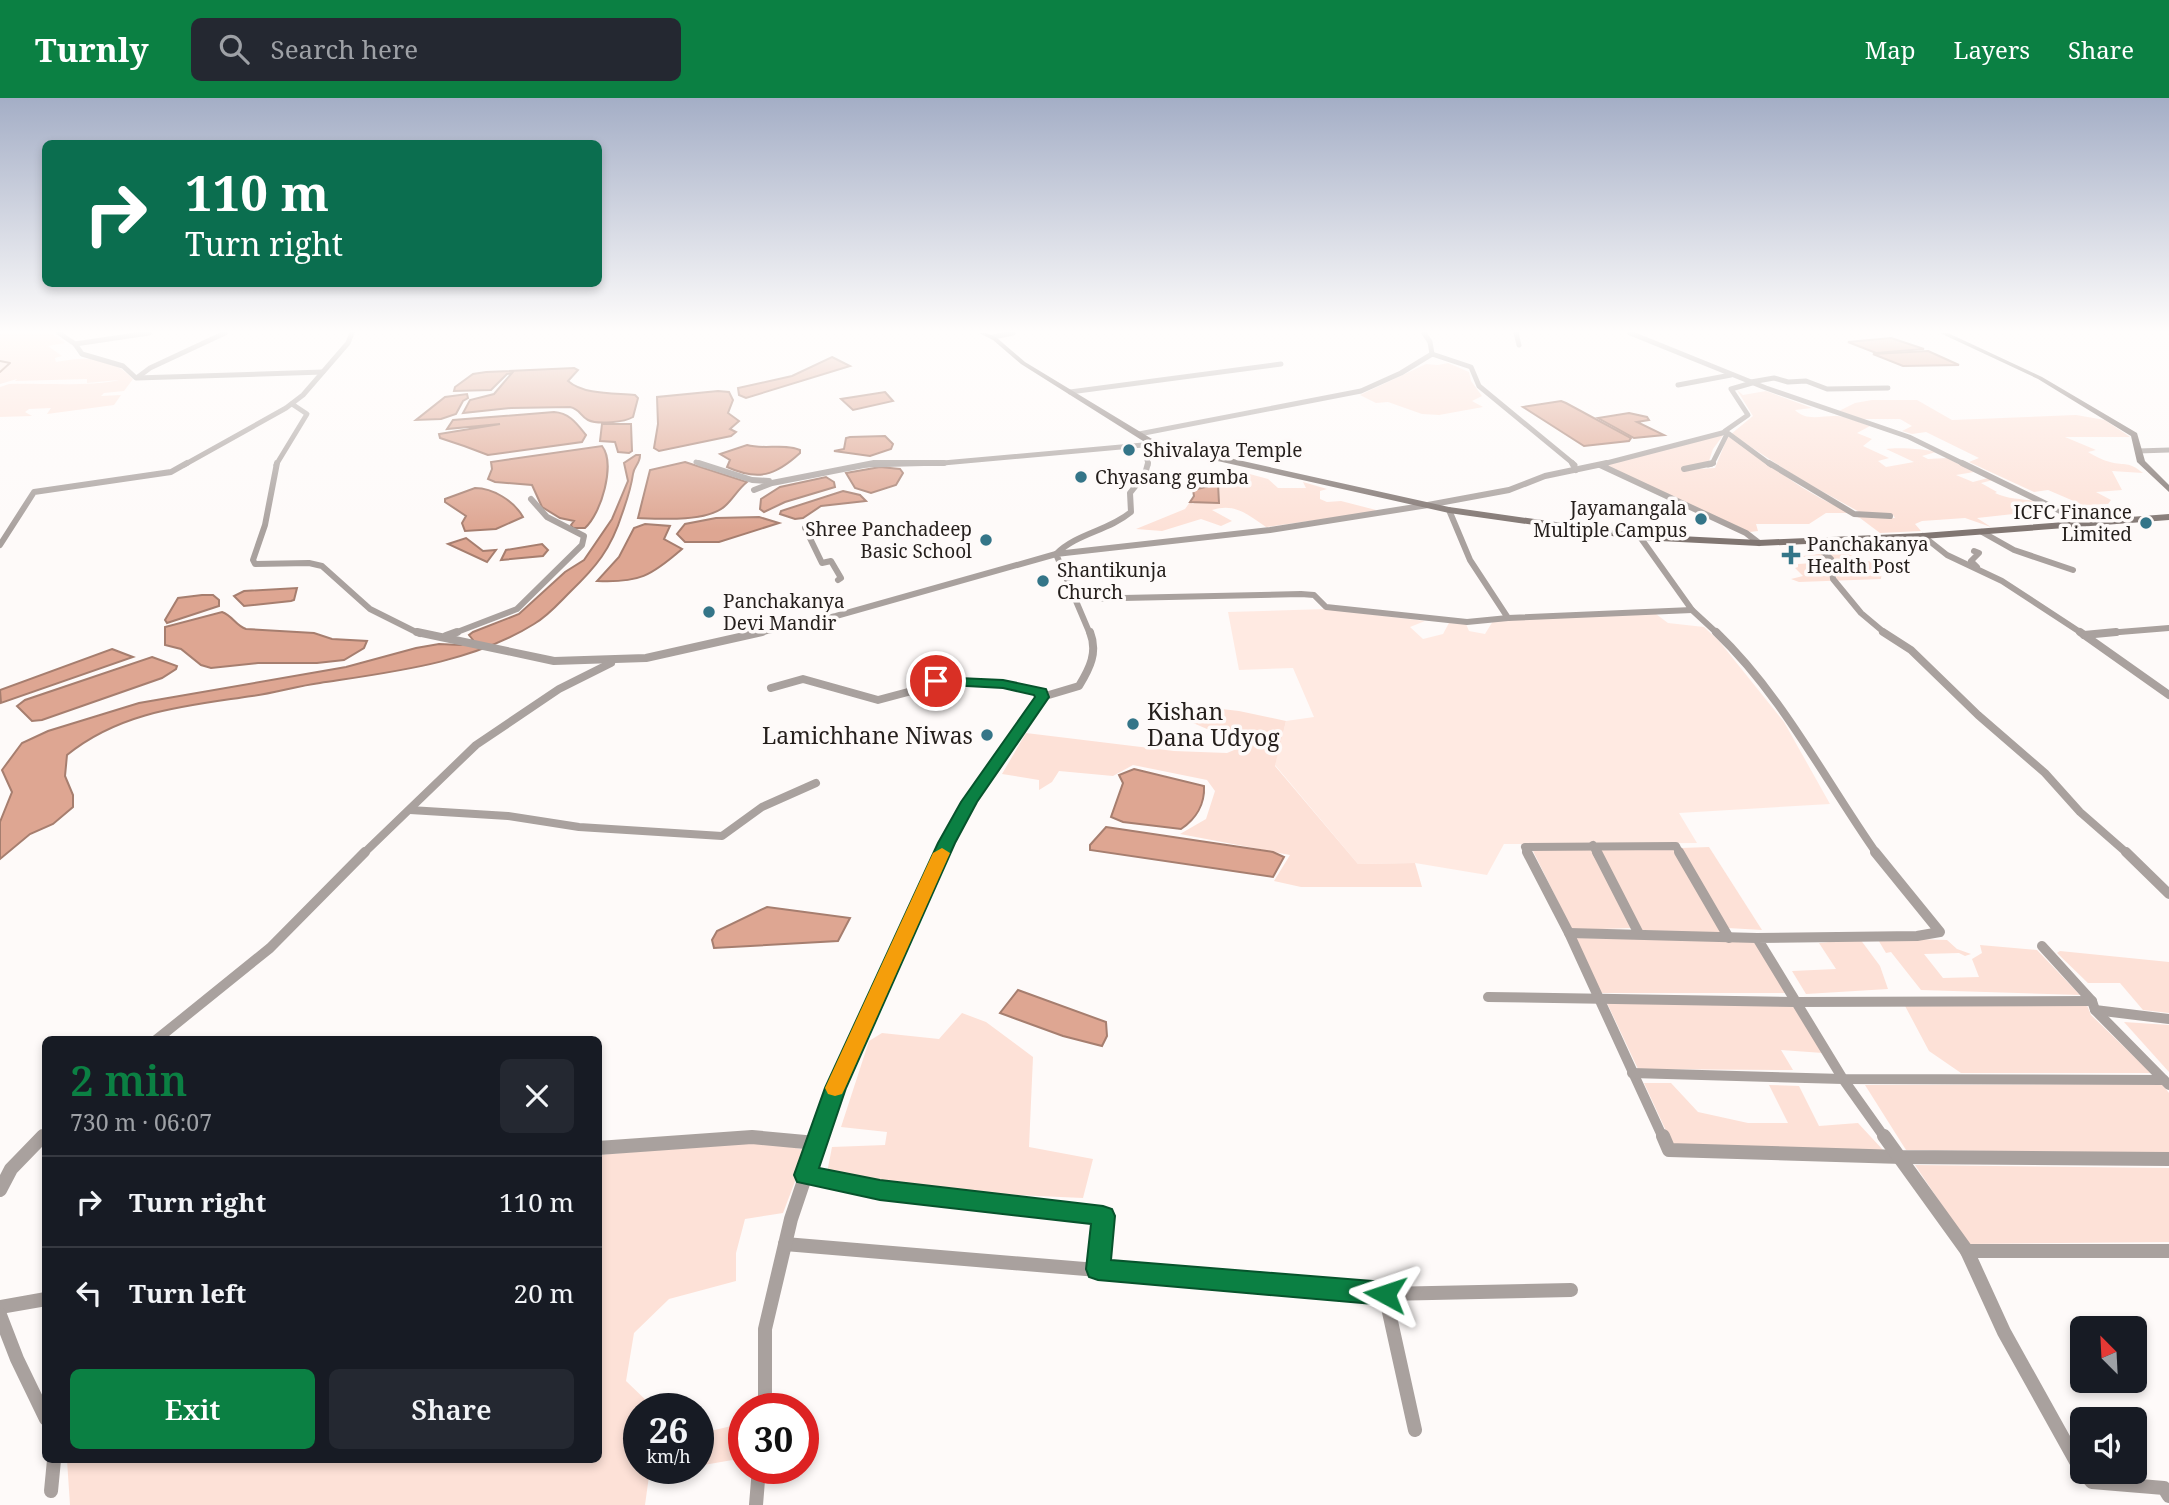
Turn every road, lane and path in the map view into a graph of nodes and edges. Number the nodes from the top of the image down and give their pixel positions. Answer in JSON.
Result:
{"nodes":[{"id":1,"x":297,"y":399,"type":"edge"},
{"id":2,"x":1081,"y":399,"type":"edge"},
{"id":3,"x":1321,"y":399,"type":"edge"},
{"id":4,"x":1494,"y":399,"type":"edge"},
{"id":5,"x":1737,"y":399,"type":"edge"},
{"id":6,"x":1795,"y":399,"type":"edge"},
{"id":7,"x":2077,"y":399,"type":"edge"},
{"id":8,"x":292,"y":404,"type":"junction"},
{"id":9,"x":1726,"y":433,"type":"junction"},
{"id":10,"x":1139,"y":434,"type":"junction"},
{"id":11,"x":1154,"y":444,"type":"junction"},
{"id":12,"x":2169,"y":450,"type":"edge"},
{"id":13,"x":2138,"y":451,"type":"junction"},
{"id":14,"x":696,"y":462,"type":"dead end"},
{"id":15,"x":1600,"y":465,"type":"junction"},
{"id":16,"x":1684,"y":469,"type":"dead end"},
{"id":17,"x":1576,"y":470,"type":"junction"},
{"id":18,"x":782,"y":482,"type":"junction"},
{"id":19,"x":2169,"y":489,"type":"edge"},
{"id":20,"x":754,"y":491,"type":"dead end"},
{"id":21,"x":531,"y":499,"type":"dead end"},
{"id":22,"x":1429,"y":505,"type":"junction"},
{"id":23,"x":1449,"y":510,"type":"junction"},
{"id":24,"x":1890,"y":516,"type":"dead end"},
{"id":25,"x":2168,"y":516,"type":"edge"},
{"id":26,"x":2085,"y":523,"type":"junction"},
{"id":27,"x":816,"y":524,"type":"dead end"},
{"id":28,"x":1982,"y":532,"type":"junction"},
{"id":29,"x":1923,"y":536,"type":"junction"},
{"id":30,"x":1640,"y":537,"type":"junction"},
{"id":31,"x":1810,"y":540,"type":"junction"},
{"id":32,"x":1759,"y":543,"type":"junction"},
{"id":33,"x":0,"y":545,"type":"edge"},
{"id":34,"x":1974,"y":551,"type":"dead end"},
{"id":35,"x":1056,"y":554,"type":"junction"},
{"id":36,"x":1980,"y":569,"type":"junction"},
{"id":37,"x":2073,"y":570,"type":"dead end"},
{"id":38,"x":838,"y":580,"type":"dead end"},
{"id":39,"x":1077,"y":599,"type":"junction"},
{"id":40,"x":1692,"y":610,"type":"junction"},
{"id":41,"x":1508,"y":618,"type":"junction"},
{"id":42,"x":2169,"y":628,"type":"edge"},
{"id":43,"x":2084,"y":635,"type":"junction"},
{"id":44,"x":441,"y":638,"type":"junction"},
{"id":45,"x":617,"y":661,"type":"junction"},
{"id":46,"x":771,"y":688,"type":"dead end"},
{"id":47,"x":2169,"y":695,"type":"edge"},
{"id":48,"x":1042,"y":697,"type":"junction"},
{"id":49,"x":816,"y":783,"type":"dead end"},
{"id":50,"x":410,"y":810,"type":"junction"},
{"id":51,"x":1593,"y":845,"type":"junction"},
{"id":52,"x":2169,"y":894,"type":"edge"},
{"id":53,"x":1569,"y":933,"type":"junction"},
{"id":54,"x":1639,"y":934,"type":"junction"},
{"id":55,"x":1729,"y":938,"type":"junction"},
{"id":56,"x":1757,"y":938,"type":"junction"},
{"id":57,"x":2042,"y":946,"type":"dead end"},
{"id":58,"x":1488,"y":997,"type":"dead end"},
{"id":59,"x":1599,"y":997,"type":"junction"},
{"id":60,"x":1795,"y":1002,"type":"junction"},
{"id":61,"x":2093,"y":1006,"type":"junction"},
{"id":62,"x":2169,"y":1019,"type":"edge"},
{"id":63,"x":161,"y":1036,"type":"edge"},
{"id":64,"x":1632,"y":1073,"type":"junction"},
{"id":65,"x":1843,"y":1079,"type":"junction"},
{"id":66,"x":2166,"y":1083,"type":"edge"},
{"id":67,"x":42,"y":1137,"type":"edge"},
{"id":68,"x":816,"y":1143,"type":"junction"},
{"id":69,"x":602,"y":1148,"type":"edge"},
{"id":70,"x":1902,"y":1157,"type":"junction"},
{"id":71,"x":2169,"y":1159,"type":"edge"},
{"id":72,"x":805,"y":1175,"type":"junction"},
{"id":73,"x":0,"y":1190,"type":"edge"},
{"id":74,"x":785,"y":1244,"type":"junction"},
{"id":75,"x":1966,"y":1251,"type":"junction"},
{"id":76,"x":2169,"y":1251,"type":"edge"},
{"id":77,"x":1098,"y":1269,"type":"junction"},
{"id":78,"x":1571,"y":1290,"type":"dead end"},
{"id":79,"x":1385,"y":1294,"type":"junction"},
{"id":80,"x":42,"y":1300,"type":"edge"},
{"id":81,"x":0,"y":1307,"type":"edge"},
{"id":82,"x":0,"y":1315,"type":"edge"},
{"id":83,"x":765,"y":1393,"type":"edge"},
{"id":84,"x":42,"y":1411,"type":"edge"},
{"id":85,"x":1415,"y":1430,"type":"dead end"},
{"id":86,"x":2070,"y":1449,"type":"edge"},
{"id":87,"x":54,"y":1463,"type":"edge"},
{"id":88,"x":757,"y":1484,"type":"edge"},
{"id":89,"x":2116,"y":1484,"type":"edge"},
{"id":90,"x":51,"y":1491,"type":"dead end"},
{"id":91,"x":2169,"y":1496,"type":"edge"},
{"id":92,"x":755,"y":1505,"type":"edge"}],
"edges":[{"from":1,"to":8,"type":"street"},
{"from":2,"to":10,"type":"street"},
{"from":3,"to":10,"type":"street"},
{"from":4,"to":17,"type":"street"},
{"from":5,"to":9,"type":"street"},
{"from":6,"to":26,"type":"street"},
{"from":7,"to":13,"type":"street"},
{"from":8,"to":33,"type":"street"},
{"from":8,"to":44,"type":"street"},
{"from":9,"to":15,"type":"street"},
{"from":9,"to":16,"type":"street"},
{"from":9,"to":24,"type":"street"},
{"from":10,"to":11,"type":"street"},
{"from":11,"to":18,"type":"street"},
{"from":11,"to":22,"type":"street"},
{"from":11,"to":35,"type":"street"},
{"from":12,"to":13,"type":"street"},
{"from":13,"to":19,"type":"street"},
{"from":14,"to":18,"type":"street"},
{"from":15,"to":17,"type":"street"},
{"from":15,"to":32,"type":"street"},
{"from":17,"to":22,"type":"street"},
{"from":18,"to":20,"type":"street"},
{"from":21,"to":44,"type":"street"},
{"from":22,"to":23,"type":"street"},
{"from":22,"to":35,"type":"street"},
{"from":23,"to":30,"type":"street"},
{"from":23,"to":41,"type":"street"},
{"from":25,"to":26,"type":"street"},
{"from":26,"to":28,"type":"street"},
{"from":27,"to":38,"type":"street"},
{"from":28,"to":29,"type":"street"},
{"from":28,"to":37,"type":"street"},
{"from":29,"to":31,"type":"street"},
{"from":29,"to":36,"type":"street"},
{"from":30,"to":32,"type":"street"},
{"from":30,"to":40,"type":"street"},
{"from":31,"to":32,"type":"street"},
{"from":31,"to":52,"type":"street"},
{"from":34,"to":36,"type":"street"},
{"from":35,"to":39,"type":"street"},
{"from":35,"to":45,"type":"street"},
{"from":36,"to":43,"type":"street"},
{"from":39,"to":41,"type":"street"},
{"from":39,"to":48,"type":"street"},
{"from":40,"to":41,"type":"street"},
{"from":40,"to":56,"type":"street"},
{"from":42,"to":43,"type":"street"},
{"from":43,"to":47,"type":"street"},
{"from":44,"to":45,"type":"street"},
{"from":45,"to":50,"type":"street"},
{"from":46,"to":48,"type":"street"},
{"from":48,"to":68,"type":"street"},
{"from":49,"to":50,"type":"street"},
{"from":50,"to":63,"type":"street"},
{"from":51,"to":53,"type":"street"},
{"from":51,"to":54,"type":"street"},
{"from":51,"to":55,"type":"street"},
{"from":53,"to":54,"type":"street"},
{"from":53,"to":59,"type":"street"},
{"from":54,"to":55,"type":"street"},
{"from":55,"to":56,"type":"street"},
{"from":56,"to":60,"type":"street"},
{"from":57,"to":61,"type":"street"},
{"from":58,"to":59,"type":"street"},
{"from":59,"to":60,"type":"street"},
{"from":59,"to":64,"type":"street"},
{"from":60,"to":61,"type":"street"},
{"from":60,"to":65,"type":"street"},
{"from":61,"to":62,"type":"street"},
{"from":61,"to":66,"type":"street"},
{"from":64,"to":65,"type":"street"},
{"from":64,"to":70,"type":"street"},
{"from":65,"to":66,"type":"street"},
{"from":65,"to":70,"type":"street"},
{"from":67,"to":73,"type":"street"},
{"from":68,"to":69,"type":"street"},
{"from":68,"to":72,"type":"street"},
{"from":70,"to":71,"type":"street"},
{"from":70,"to":75,"type":"street"},
{"from":72,"to":74,"type":"street"},
{"from":72,"to":77,"type":"street"},
{"from":74,"to":77,"type":"street"},
{"from":74,"to":83,"type":"street"},
{"from":75,"to":76,"type":"street"},
{"from":75,"to":86,"type":"street"},
{"from":77,"to":79,"type":"street"},
{"from":78,"to":79,"type":"street"},
{"from":79,"to":85,"type":"street"},
{"from":80,"to":81,"type":"street"},
{"from":82,"to":84,"type":"street"},
{"from":87,"to":90,"type":"street"},
{"from":88,"to":92,"type":"street"},
{"from":89,"to":91,"type":"street"}]}
